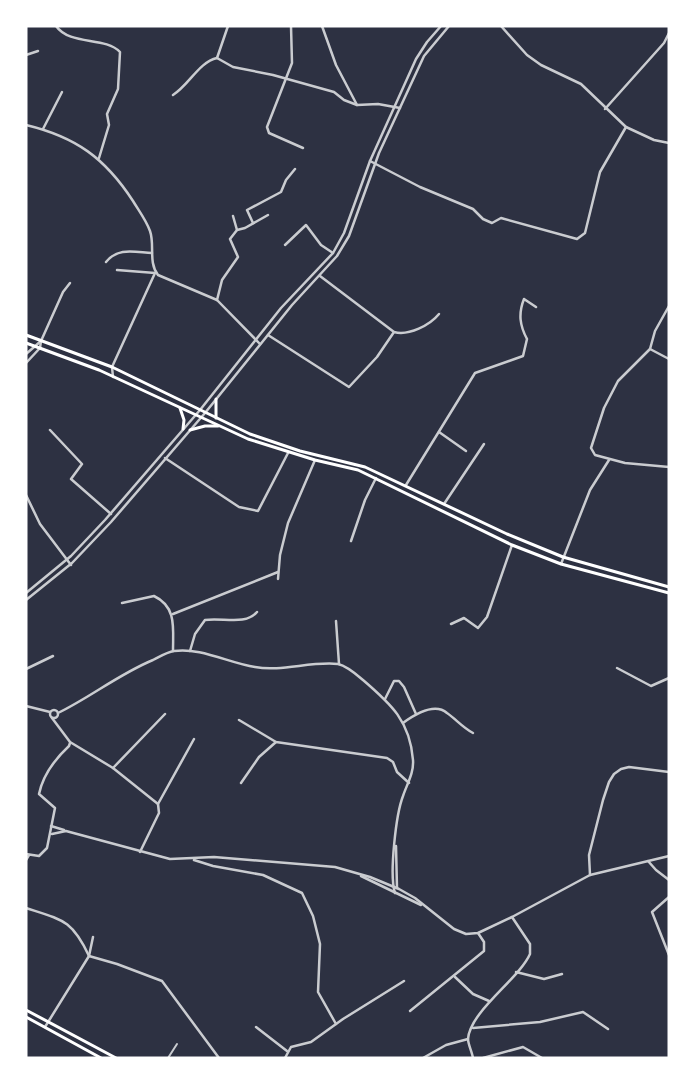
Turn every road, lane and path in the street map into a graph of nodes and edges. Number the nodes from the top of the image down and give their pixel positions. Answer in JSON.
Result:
{"nodes":[{"id":1,"x":56,"y":26,"type":"edge"},
{"id":2,"x":228,"y":26,"type":"edge"},
{"id":3,"x":291,"y":26,"type":"edge"},
{"id":4,"x":322,"y":26,"type":"edge"},
{"id":5,"x":441,"y":26,"type":"edge"},
{"id":6,"x":449,"y":26,"type":"edge"},
{"id":7,"x":501,"y":26,"type":"edge"},
{"id":8,"x":669,"y":33,"type":"edge"},
{"id":9,"x":38,"y":51,"type":"dead end"},
{"id":10,"x":26,"y":55,"type":"edge"},
{"id":11,"x":217,"y":58,"type":"junction"},
{"id":12,"x":288,"y":79,"type":"junction"},
{"id":13,"x":62,"y":92,"type":"dead end"},
{"id":14,"x":173,"y":95,"type":"dead end"},
{"id":15,"x":357,"y":105,"type":"junction"},
{"id":16,"x":394,"y":108,"type":"junction"},
{"id":17,"x":400,"y":108,"type":"junction"},
{"id":18,"x":605,"y":109,"type":"junction"},
{"id":19,"x":26,"y":125,"type":"edge"},
{"id":20,"x":626,"y":127,"type":"junction"},
{"id":21,"x":43,"y":129,"type":"junction"},
{"id":22,"x":669,"y":143,"type":"edge"},
{"id":23,"x":303,"y":148,"type":"dead end"},
{"id":24,"x":99,"y":158,"type":"junction"},
{"id":25,"x":370,"y":161,"type":"junction"},
{"id":26,"x":375,"y":163,"type":"junction"},
{"id":27,"x":295,"y":169,"type":"dead end"},
{"id":28,"x":268,"y":215,"type":"dead end"},
{"id":29,"x":233,"y":216,"type":"dead end"},
{"id":30,"x":253,"y":223,"type":"junction"},
{"id":31,"x":237,"y":230,"type":"junction"},
{"id":32,"x":285,"y":245,"type":"dead end"},
{"id":33,"x":333,"y":253,"type":"junction"},
{"id":34,"x":152,"y":254,"type":"junction"},
{"id":35,"x":106,"y":262,"type":"dead end"},
{"id":36,"x":117,"y":270,"type":"dead end"},
{"id":37,"x":156,"y":273,"type":"junction"},
{"id":38,"x":320,"y":276,"type":"junction"},
{"id":39,"x":70,"y":284,"type":"dead end"},
{"id":40,"x":217,"y":300,"type":"junction"},
{"id":41,"x":669,"y":306,"type":"edge"},
{"id":42,"x":536,"y":307,"type":"dead end"},
{"id":43,"x":439,"y":314,"type":"dead end"},
{"id":44,"x":394,"y":332,"type":"junction"},
{"id":45,"x":26,"y":335,"type":"edge"},
{"id":46,"x":268,"y":335,"type":"junction"},
{"id":47,"x":41,"y":340,"type":"junction"},
{"id":48,"x":256,"y":340,"type":"junction"},
{"id":49,"x":26,"y":343,"type":"edge"},
{"id":50,"x":260,"y":344,"type":"junction"},
{"id":51,"x":33,"y":346,"type":"junction"},
{"id":52,"x":40,"y":348,"type":"junction"},
{"id":53,"x":650,"y":349,"type":"junction"},
{"id":54,"x":26,"y":354,"type":"edge"},
{"id":55,"x":669,"y":354,"type":"edge"},
{"id":56,"x":665,"y":356,"type":"junction"},
{"id":57,"x":669,"y":359,"type":"edge"},
{"id":58,"x":26,"y":363,"type":"edge"},
{"id":59,"x":112,"y":367,"type":"junction"},
{"id":60,"x":113,"y":377,"type":"junction"},
{"id":61,"x":216,"y":399,"type":"junction"},
{"id":62,"x":180,"y":408,"type":"junction"},
{"id":63,"x":200,"y":410,"type":"junction"},
{"id":64,"x":205,"y":413,"type":"junction"},
{"id":65,"x":196,"y":415,"type":"junction"},
{"id":66,"x":201,"y":418,"type":"junction"},
{"id":67,"x":216,"y":418,"type":"junction"},
{"id":68,"x":220,"y":426,"type":"junction"},
{"id":69,"x":183,"y":429,"type":"junction"},
{"id":70,"x":50,"y":430,"type":"dead end"},
{"id":71,"x":190,"y":430,"type":"junction"},
{"id":72,"x":439,"y":432,"type":"junction"},
{"id":73,"x":484,"y":444,"type":"dead end"},
{"id":74,"x":466,"y":451,"type":"dead end"},
{"id":75,"x":288,"y":453,"type":"junction"},
{"id":76,"x":165,"y":458,"type":"junction"},
{"id":77,"x":315,"y":460,"type":"junction"},
{"id":78,"x":609,"y":460,"type":"junction"},
{"id":79,"x":669,"y":467,"type":"edge"},
{"id":80,"x":376,"y":478,"type":"junction"},
{"id":81,"x":406,"y":485,"type":"junction"},
{"id":82,"x":26,"y":495,"type":"edge"},
{"id":83,"x":444,"y":504,"type":"junction"},
{"id":84,"x":111,"y":514,"type":"junction"},
{"id":85,"x":351,"y":541,"type":"dead end"},
{"id":86,"x":512,"y":545,"type":"junction"},
{"id":87,"x":563,"y":557,"type":"junction"},
{"id":88,"x":67,"y":560,"type":"junction"},
{"id":89,"x":561,"y":564,"type":"junction"},
{"id":90,"x":71,"y":565,"type":"junction"},
{"id":91,"x":279,"y":572,"type":"junction"},
{"id":92,"x":278,"y":579,"type":"dead end"},
{"id":93,"x":669,"y":587,"type":"edge"},
{"id":94,"x":669,"y":593,"type":"edge"},
{"id":95,"x":26,"y":594,"type":"edge"},
{"id":96,"x":26,"y":600,"type":"edge"},
{"id":97,"x":122,"y":604,"type":"dead end"},
{"id":98,"x":257,"y":612,"type":"dead end"},
{"id":99,"x":173,"y":614,"type":"junction"},
{"id":100,"x":336,"y":621,"type":"dead end"},
{"id":101,"x":451,"y":624,"type":"dead end"},
{"id":102,"x":172,"y":651,"type":"junction"},
{"id":103,"x":190,"y":651,"type":"junction"},
{"id":104,"x":53,"y":656,"type":"dead end"},
{"id":105,"x":339,"y":664,"type":"junction"},
{"id":106,"x":616,"y":668,"type":"dead end"},
{"id":107,"x":26,"y":669,"type":"edge"},
{"id":108,"x":669,"y":678,"type":"edge"},
{"id":109,"x":385,"y":699,"type":"junction"},
{"id":110,"x":27,"y":706,"type":"edge"},
{"id":111,"x":26,"y":711,"type":"edge"},
{"id":112,"x":50,"y":712,"type":"junction"},
{"id":113,"x":58,"y":713,"type":"junction"},
{"id":114,"x":165,"y":714,"type":"dead end"},
{"id":115,"x":416,"y":714,"type":"junction"},
{"id":116,"x":52,"y":718,"type":"junction"},
{"id":117,"x":238,"y":720,"type":"dead end"},
{"id":118,"x":403,"y":723,"type":"junction"},
{"id":119,"x":473,"y":733,"type":"dead end"},
{"id":120,"x":194,"y":739,"type":"dead end"},
{"id":121,"x":70,"y":742,"type":"junction"},
{"id":122,"x":276,"y":742,"type":"junction"},
{"id":123,"x":113,"y":768,"type":"junction"},
{"id":124,"x":669,"y":772,"type":"edge"},
{"id":125,"x":410,"y":782,"type":"junction"},
{"id":126,"x":241,"y":783,"type":"dead end"},
{"id":127,"x":158,"y":804,"type":"junction"},
{"id":128,"x":52,"y":826,"type":"junction"},
{"id":129,"x":66,"y":831,"type":"junction"},
{"id":130,"x":52,"y":834,"type":"junction"},
{"id":131,"x":139,"y":853,"type":"junction"},
{"id":132,"x":27,"y":855,"type":"edge"},
{"id":133,"x":669,"y":856,"type":"edge"},
{"id":134,"x":26,"y":860,"type":"edge"},
{"id":135,"x":193,"y":860,"type":"junction"},
{"id":136,"x":648,"y":861,"type":"junction"},
{"id":137,"x":360,"y":875,"type":"junction"},
{"id":138,"x":590,"y":875,"type":"junction"},
{"id":139,"x":669,"y":880,"type":"edge"},
{"id":140,"x":395,"y":887,"type":"junction"},
{"id":141,"x":396,"y":892,"type":"junction"},
{"id":142,"x":669,"y":898,"type":"edge"},
{"id":143,"x":424,"y":906,"type":"junction"},
{"id":144,"x":26,"y":908,"type":"edge"},
{"id":145,"x":512,"y":917,"type":"junction"},
{"id":146,"x":478,"y":933,"type":"junction"},
{"id":147,"x":93,"y":937,"type":"dead end"},
{"id":148,"x":669,"y":955,"type":"edge"},
{"id":149,"x":89,"y":956,"type":"junction"},
{"id":150,"x":516,"y":972,"type":"junction"},
{"id":151,"x":562,"y":974,"type":"dead end"},
{"id":152,"x":455,"y":976,"type":"junction"},
{"id":153,"x":404,"y":981,"type":"dead end"},
{"id":154,"x":489,"y":1001,"type":"junction"},
{"id":155,"x":26,"y":1010,"type":"edge"},
{"id":156,"x":410,"y":1011,"type":"dead end"},
{"id":157,"x":26,"y":1017,"type":"edge"},
{"id":158,"x":48,"y":1022,"type":"junction"},
{"id":159,"x":336,"y":1024,"type":"junction"},
{"id":160,"x":45,"y":1027,"type":"junction"},
{"id":161,"x":256,"y":1027,"type":"dead end"},
{"id":162,"x":472,"y":1028,"type":"junction"},
{"id":163,"x":608,"y":1029,"type":"dead end"},
{"id":164,"x":468,"y":1039,"type":"junction"},
{"id":165,"x":177,"y":1044,"type":"dead end"},
{"id":166,"x":287,"y":1051,"type":"junction"},
{"id":167,"x":101,"y":1058,"type":"edge"},
{"id":168,"x":116,"y":1058,"type":"edge"},
{"id":169,"x":168,"y":1058,"type":"edge"},
{"id":170,"x":219,"y":1058,"type":"edge"},
{"id":171,"x":285,"y":1058,"type":"edge"},
{"id":172,"x":424,"y":1058,"type":"edge"},
{"id":173,"x":473,"y":1058,"type":"edge"},
{"id":174,"x":483,"y":1058,"type":"edge"},
{"id":175,"x":542,"y":1058,"type":"edge"}],
"edges":[{"from":1,"to":24,"type":"street"},
{"from":2,"to":11,"type":"street"},
{"from":3,"to":12,"type":"street"},
{"from":4,"to":15,"type":"street"},
{"from":5,"to":16,"type":"street"},
{"from":6,"to":17,"type":"street"},
{"from":7,"to":18,"type":"street"},
{"from":8,"to":18,"type":"street"},
{"from":9,"to":10,"type":"street"},
{"from":11,"to":12,"type":"street"},
{"from":11,"to":14,"type":"street"},
{"from":12,"to":15,"type":"street"},
{"from":12,"to":23,"type":"street"},
{"from":13,"to":21,"type":"street"},
{"from":15,"to":16,"type":"street"},
{"from":16,"to":17,"type":"street"},
{"from":16,"to":25,"type":"street"},
{"from":17,"to":26,"type":"street"},
{"from":18,"to":20,"type":"street"},
{"from":19,"to":21,"type":"street"},
{"from":20,"to":22,"type":"street"},
{"from":20,"to":26,"type":"street"},
{"from":21,"to":24,"type":"street"},
{"from":24,"to":34,"type":"street"},
{"from":25,"to":26,"type":"street"},
{"from":25,"to":33,"type":"street"},
{"from":26,"to":38,"type":"street"},
{"from":27,"to":30,"type":"street"},
{"from":28,"to":30,"type":"street"},
{"from":29,"to":31,"type":"street"},
{"from":30,"to":31,"type":"street"},
{"from":31,"to":40,"type":"street"},
{"from":32,"to":33,"type":"street"},
{"from":33,"to":48,"type":"street"},
{"from":34,"to":35,"type":"street"},
{"from":34,"to":37,"type":"street"},
{"from":36,"to":37,"type":"street"},
{"from":37,"to":40,"type":"street"},
{"from":37,"to":59,"type":"street"},
{"from":38,"to":44,"type":"street"},
{"from":38,"to":46,"type":"street"},
{"from":39,"to":47,"type":"street"},
{"from":40,"to":48,"type":"street"},
{"from":41,"to":53,"type":"street"},
{"from":42,"to":72,"type":"street"},
{"from":43,"to":44,"type":"street"},
{"from":44,"to":46,"type":"street"},
{"from":45,"to":47,"type":"main road"},
{"from":46,"to":50,"type":"street"},
{"from":47,"to":51,"type":"street"},
{"from":47,"to":52,"type":"street"},
{"from":47,"to":59,"type":"main road"},
{"from":48,"to":50,"type":"street"},
{"from":48,"to":63,"type":"street"},
{"from":49,"to":51,"type":"main road"},
{"from":50,"to":61,"type":"street"},
{"from":51,"to":52,"type":"main road"},
{"from":51,"to":54,"type":"street"},
{"from":52,"to":58,"type":"street"},
{"from":52,"to":60,"type":"main road"},
{"from":53,"to":56,"type":"street"},
{"from":53,"to":78,"type":"street"},
{"from":55,"to":56,"type":"street"},
{"from":56,"to":57,"type":"street"},
{"from":59,"to":60,"type":"street"},
{"from":59,"to":63,"type":"main road"},
{"from":60,"to":62,"type":"main road"},
{"from":61,"to":64,"type":"street"},
{"from":61,"to":67,"type":"main road"},
{"from":62,"to":65,"type":"main road"},
{"from":62,"to":69,"type":"main road"},
{"from":63,"to":64,"type":"main road"},
{"from":63,"to":65,"type":"street"},
{"from":64,"to":66,"type":"street"},
{"from":64,"to":67,"type":"main road"},
{"from":65,"to":66,"type":"main road"},
{"from":65,"to":69,"type":"street"},
{"from":66,"to":68,"type":"main road"},
{"from":66,"to":71,"type":"street"},
{"from":67,"to":81,"type":"main road"},
{"from":68,"to":71,"type":"main road"},
{"from":68,"to":75,"type":"main road"},
{"from":69,"to":84,"type":"street"},
{"from":70,"to":84,"type":"street"},
{"from":71,"to":76,"type":"street"},
{"from":72,"to":74,"type":"street"},
{"from":72,"to":81,"type":"street"},
{"from":73,"to":83,"type":"street"},
{"from":75,"to":76,"type":"street"},
{"from":75,"to":77,"type":"main road"},
{"from":76,"to":90,"type":"street"},
{"from":77,"to":80,"type":"main road"},
{"from":77,"to":91,"type":"street"},
{"from":78,"to":79,"type":"street"},
{"from":78,"to":87,"type":"street"},
{"from":80,"to":85,"type":"street"},
{"from":80,"to":86,"type":"main road"},
{"from":81,"to":83,"type":"main road"},
{"from":82,"to":88,"type":"street"},
{"from":83,"to":87,"type":"main road"},
{"from":84,"to":88,"type":"street"},
{"from":86,"to":89,"type":"main road"},
{"from":86,"to":101,"type":"street"},
{"from":87,"to":89,"type":"street"},
{"from":87,"to":93,"type":"main road"},
{"from":88,"to":90,"type":"street"},
{"from":88,"to":95,"type":"street"},
{"from":89,"to":94,"type":"main road"},
{"from":90,"to":96,"type":"street"},
{"from":91,"to":92,"type":"street"},
{"from":91,"to":99,"type":"street"},
{"from":97,"to":99,"type":"street"},
{"from":98,"to":103,"type":"street"},
{"from":99,"to":102,"type":"street"},
{"from":100,"to":105,"type":"street"},
{"from":102,"to":103,"type":"street"},
{"from":102,"to":113,"type":"street"},
{"from":103,"to":105,"type":"street"},
{"from":104,"to":107,"type":"street"},
{"from":105,"to":109,"type":"street"},
{"from":106,"to":108,"type":"street"},
{"from":109,"to":115,"type":"street"},
{"from":109,"to":118,"type":"street"},
{"from":110,"to":111,"type":"street"},
{"from":110,"to":112,"type":"street"},
{"from":112,"to":113,"type":"street"},
{"from":112,"to":116,"type":"street"},
{"from":113,"to":116,"type":"street"},
{"from":114,"to":123,"type":"street"},
{"from":115,"to":118,"type":"street"},
{"from":115,"to":119,"type":"street"},
{"from":116,"to":121,"type":"street"},
{"from":117,"to":122,"type":"street"},
{"from":118,"to":125,"type":"street"},
{"from":120,"to":127,"type":"street"},
{"from":121,"to":123,"type":"street"},
{"from":121,"to":128,"type":"street"},
{"from":122,"to":125,"type":"street"},
{"from":122,"to":126,"type":"street"},
{"from":123,"to":127,"type":"street"},
{"from":124,"to":138,"type":"street"},
{"from":125,"to":140,"type":"street"},
{"from":127,"to":131,"type":"street"},
{"from":128,"to":129,"type":"street"},
{"from":128,"to":130,"type":"street"},
{"from":129,"to":130,"type":"street"},
{"from":129,"to":131,"type":"street"},
{"from":130,"to":132,"type":"street"},
{"from":131,"to":135,"type":"street"},
{"from":132,"to":134,"type":"street"},
{"from":133,"to":136,"type":"street"},
{"from":135,"to":137,"type":"street"},
{"from":135,"to":159,"type":"street"},
{"from":136,"to":138,"type":"street"},
{"from":136,"to":139,"type":"street"},
{"from":137,"to":140,"type":"street"},
{"from":137,"to":141,"type":"street"},
{"from":138,"to":145,"type":"street"},
{"from":140,"to":141,"type":"street"},
{"from":140,"to":143,"type":"street"},
{"from":141,"to":143,"type":"street"},
{"from":142,"to":148,"type":"street"},
{"from":143,"to":146,"type":"street"},
{"from":144,"to":149,"type":"street"},
{"from":145,"to":146,"type":"street"},
{"from":145,"to":150,"type":"street"},
{"from":146,"to":152,"type":"street"},
{"from":147,"to":149,"type":"street"},
{"from":149,"to":158,"type":"street"},
{"from":149,"to":170,"type":"street"},
{"from":150,"to":151,"type":"street"},
{"from":150,"to":154,"type":"street"},
{"from":152,"to":154,"type":"street"},
{"from":152,"to":156,"type":"street"},
{"from":153,"to":159,"type":"street"},
{"from":154,"to":162,"type":"street"},
{"from":155,"to":158,"type":"main road"},
{"from":157,"to":160,"type":"main road"},
{"from":158,"to":160,"type":"street"},
{"from":158,"to":168,"type":"main road"},
{"from":159,"to":166,"type":"street"},
{"from":160,"to":167,"type":"main road"},
{"from":161,"to":166,"type":"street"},
{"from":162,"to":163,"type":"street"},
{"from":162,"to":164,"type":"street"},
{"from":164,"to":172,"type":"street"},
{"from":164,"to":173,"type":"street"},
{"from":165,"to":169,"type":"street"},
{"from":166,"to":171,"type":"street"},
{"from":174,"to":175,"type":"street"}]}
